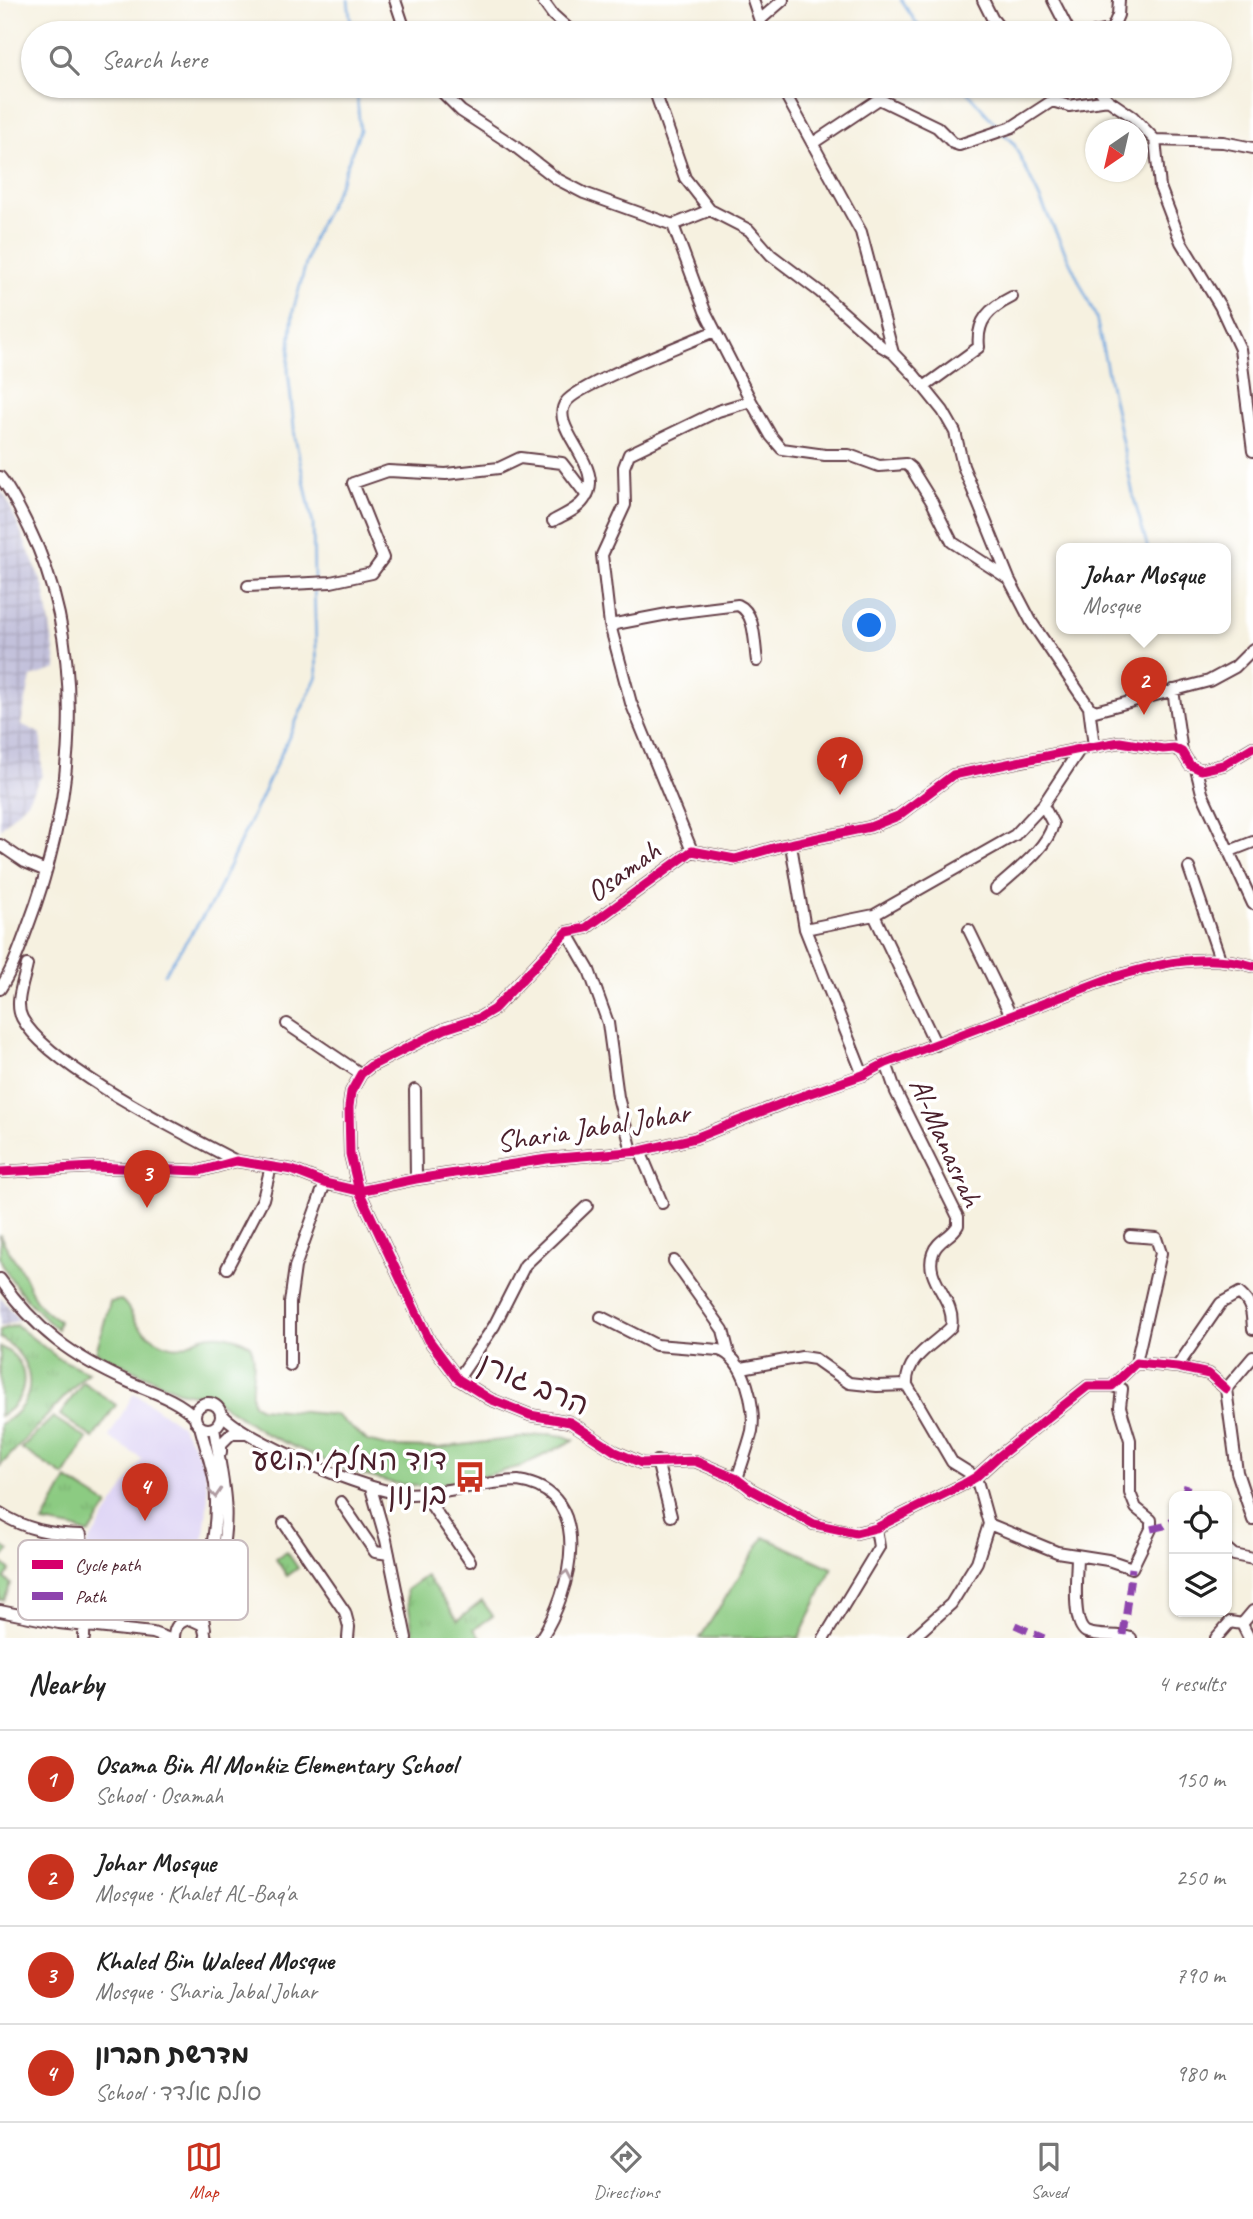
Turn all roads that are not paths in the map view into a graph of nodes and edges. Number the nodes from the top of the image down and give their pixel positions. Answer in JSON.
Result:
{"nodes":[{"id":1,"x":396,"y":0,"type":"edge"},
{"id":2,"x":542,"y":0,"type":"edge"},
{"id":3,"x":752,"y":0,"type":"edge"},
{"id":4,"x":783,"y":0,"type":"edge"},
{"id":5,"x":983,"y":0,"type":"edge"},
{"id":6,"x":1052,"y":0,"type":"edge"},
{"id":7,"x":1119,"y":0,"type":"edge"},
{"id":8,"x":760,"y":20,"type":"joint"},
{"id":9,"x":402,"y":21,"type":"edge"},
{"id":10,"x":558,"y":21,"type":"edge"},
{"id":11,"x":994,"y":21,"type":"edge"},
{"id":12,"x":1063,"y":21,"type":"edge"},
{"id":13,"x":1115,"y":21,"type":"edge"},
{"id":14,"x":448,"y":98,"type":"edge"},
{"id":15,"x":657,"y":98,"type":"edge"},
{"id":16,"x":788,"y":98,"type":"edge"},
{"id":17,"x":1108,"y":100,"type":"joint"},
{"id":18,"x":1155,"y":141,"type":"junction"},
{"id":19,"x":813,"y":143,"type":"junction"},
{"id":20,"x":1253,"y":148,"type":"edge"},
{"id":21,"x":710,"y":210,"type":"junction"},
{"id":22,"x":673,"y":225,"type":"junction"},
{"id":23,"x":1012,"y":297,"type":"dead end"},
{"id":24,"x":715,"y":331,"type":"junction"},
{"id":25,"x":893,"y":353,"type":"junction"},
{"id":26,"x":924,"y":387,"type":"junction"},
{"id":27,"x":751,"y":401,"type":"junction"},
{"id":28,"x":1253,"y":451,"type":"edge"},
{"id":29,"x":0,"y":477,"type":"edge"},
{"id":30,"x":587,"y":496,"type":"junction"},
{"id":31,"x":553,"y":521,"type":"dead end"},
{"id":32,"x":1009,"y":579,"type":"junction"},
{"id":33,"x":248,"y":586,"type":"dead end"},
{"id":34,"x":610,"y":625,"type":"junction"},
{"id":35,"x":1253,"y":649,"type":"edge"},
{"id":36,"x":757,"y":661,"type":"dead end"},
{"id":37,"x":1173,"y":690,"type":"junction"},
{"id":38,"x":1089,"y":707,"type":"junction"},
{"id":39,"x":1094,"y":746,"type":"junction"},
{"id":40,"x":1080,"y":748,"type":"junction"},
{"id":41,"x":1252,"y":748,"type":"edge"},
{"id":42,"x":1182,"y":752,"type":"junction"},
{"id":43,"x":1196,"y":769,"type":"junction"},
{"id":44,"x":1043,"y":805,"type":"junction"},
{"id":45,"x":1253,"y":842,"type":"edge"},
{"id":46,"x":0,"y":845,"type":"edge"},
{"id":47,"x":780,"y":846,"type":"junction"},
{"id":48,"x":692,"y":851,"type":"junction"},
{"id":49,"x":1230,"y":851,"type":"junction"},
{"id":50,"x":1189,"y":868,"type":"dead end"},
{"id":51,"x":46,"y":871,"type":"junction"},
{"id":52,"x":996,"y":890,"type":"dead end"},
{"id":53,"x":1253,"y":904,"type":"edge"},
{"id":54,"x":874,"y":915,"type":"junction"},
{"id":55,"x":805,"y":929,"type":"junction"},
{"id":56,"x":969,"y":930,"type":"dead end"},
{"id":57,"x":568,"y":932,"type":"junction"},
{"id":58,"x":1220,"y":959,"type":"junction"},
{"id":59,"x":27,"y":965,"type":"dead end"},
{"id":60,"x":1253,"y":967,"type":"edge"},
{"id":61,"x":0,"y":989,"type":"edge"},
{"id":62,"x":1011,"y":1016,"type":"junction"},
{"id":63,"x":287,"y":1024,"type":"dead end"},
{"id":64,"x":936,"y":1045,"type":"junction"},
{"id":65,"x":886,"y":1063,"type":"junction"},
{"id":66,"x":361,"y":1074,"type":"junction"},
{"id":67,"x":863,"y":1075,"type":"junction"},
{"id":68,"x":415,"y":1090,"type":"dead end"},
{"id":69,"x":636,"y":1151,"type":"junction"},
{"id":70,"x":236,"y":1161,"type":"junction"},
{"id":71,"x":271,"y":1166,"type":"junction"},
{"id":72,"x":0,"y":1172,"type":"edge"},
{"id":73,"x":416,"y":1179,"type":"junction"},
{"id":74,"x":325,"y":1183,"type":"junction"},
{"id":75,"x":359,"y":1191,"type":"junction"},
{"id":76,"x":662,"y":1203,"type":"dead end"},
{"id":77,"x":587,"y":1206,"type":"dead end"},
{"id":78,"x":1130,"y":1236,"type":"dead end"},
{"id":79,"x":674,"y":1261,"type":"dead end"},
{"id":80,"x":227,"y":1268,"type":"dead end"},
{"id":81,"x":2,"y":1284,"type":"edge"},
{"id":82,"x":601,"y":1317,"type":"dead end"},
{"id":83,"x":1253,"y":1329,"type":"edge"},
{"id":84,"x":729,"y":1354,"type":"junction"},
{"id":85,"x":1253,"y":1357,"type":"edge"},
{"id":86,"x":1136,"y":1363,"type":"junction"},
{"id":87,"x":290,"y":1364,"type":"dead end"},
{"id":88,"x":1177,"y":1367,"type":"junction"},
{"id":89,"x":741,"y":1368,"type":"junction"},
{"id":90,"x":458,"y":1379,"type":"junction"},
{"id":91,"x":907,"y":1385,"type":"junction"},
{"id":92,"x":1112,"y":1386,"type":"junction"},
{"id":93,"x":1226,"y":1389,"type":"junction"},
{"id":94,"x":178,"y":1403,"type":"junction"},
{"id":95,"x":201,"y":1405,"type":"junction"},
{"id":96,"x":221,"y":1413,"type":"junction"},
{"id":97,"x":198,"y":1421,"type":"junction"},
{"id":98,"x":216,"y":1426,"type":"junction"},
{"id":99,"x":243,"y":1431,"type":"junction"},
{"id":100,"x":221,"y":1458,"type":"junction"},
{"id":101,"x":657,"y":1461,"type":"junction"},
{"id":102,"x":976,"y":1477,"type":"junction"},
{"id":103,"x":737,"y":1479,"type":"junction"},
{"id":104,"x":371,"y":1488,"type":"junction"},
{"id":105,"x":423,"y":1493,"type":"junction"},
{"id":106,"x":341,"y":1502,"type":"dead end"},
{"id":107,"x":0,"y":1513,"type":"edge"},
{"id":108,"x":671,"y":1516,"type":"dead end"},
{"id":109,"x":1253,"y":1520,"type":"edge"},
{"id":110,"x":284,"y":1523,"type":"dead end"},
{"id":111,"x":989,"y":1524,"type":"junction"},
{"id":112,"x":876,"y":1528,"type":"junction"},
{"id":113,"x":81,"y":1540,"type":"edge"},
{"id":114,"x":213,"y":1540,"type":"edge"},
{"id":115,"x":224,"y":1540,"type":"edge"},
{"id":116,"x":1232,"y":1553,"type":"edge"},
{"id":117,"x":389,"y":1554,"type":"junction"},
{"id":118,"x":1077,"y":1556,"type":"junction"},
{"id":119,"x":1253,"y":1559,"type":"edge"},
{"id":120,"x":470,"y":1561,"type":"dead end"},
{"id":121,"x":0,"y":1611,"type":"edge"},
{"id":122,"x":1253,"y":1611,"type":"edge"},
{"id":123,"x":18,"y":1616,"type":"edge"},
{"id":124,"x":36,"y":1620,"type":"edge"},
{"id":125,"x":1242,"y":1623,"type":"junction"},
{"id":126,"x":178,"y":1628,"type":"edge"},
{"id":127,"x":84,"y":1632,"type":"edge"},
{"id":128,"x":153,"y":1633,"type":"junction"},
{"id":129,"x":206,"y":1634,"type":"edge"},
{"id":130,"x":167,"y":1638,"type":"edge"},
{"id":131,"x":348,"y":1638,"type":"edge"},
{"id":132,"x":406,"y":1638,"type":"edge"},
{"id":133,"x":541,"y":1638,"type":"edge"},
{"id":134,"x":824,"y":1638,"type":"edge"},
{"id":135,"x":913,"y":1638,"type":"edge"},
{"id":136,"x":1131,"y":1638,"type":"edge"},
{"id":137,"x":1216,"y":1638,"type":"edge"},
{"id":138,"x":1248,"y":1638,"type":"edge"}],
"edges":[{"from":1,"to":9,"type":"street"},
{"from":2,"to":10,"type":"street"},
{"from":3,"to":8,"type":"street"},
{"from":4,"to":8,"type":"street"},
{"from":5,"to":11,"type":"street"},
{"from":6,"to":12,"type":"street"},
{"from":7,"to":13,"type":"street"},
{"from":14,"to":22,"type":"street"},
{"from":15,"to":21,"type":"street"},
{"from":16,"to":19,"type":"street"},
{"from":17,"to":18,"type":"street"},
{"from":17,"to":19,"type":"street"},
{"from":18,"to":20,"type":"street"},
{"from":18,"to":28,"type":"street"},
{"from":19,"to":25,"type":"street"},
{"from":21,"to":22,"type":"street"},
{"from":21,"to":25,"type":"street"},
{"from":22,"to":24,"type":"street"},
{"from":23,"to":26,"type":"street"},
{"from":24,"to":27,"type":"street"},
{"from":24,"to":30,"type":"street"},
{"from":25,"to":26,"type":"street"},
{"from":26,"to":32,"type":"street"},
{"from":27,"to":32,"type":"street"},
{"from":27,"to":34,"type":"street"},
{"from":29,"to":51,"type":"street"},
{"from":30,"to":31,"type":"street"},
{"from":30,"to":33,"type":"street"},
{"from":32,"to":38,"type":"street"},
{"from":34,"to":36,"type":"street"},
{"from":34,"to":48,"type":"street"},
{"from":35,"to":37,"type":"street"},
{"from":37,"to":38,"type":"street"},
{"from":37,"to":42,"type":"street"},
{"from":38,"to":39,"type":"street"},
{"from":39,"to":40,"type":"street","name":"Osamah"},
{"from":39,"to":42,"type":"street","name":"Osamah"},
{"from":40,"to":44,"type":"street"},
{"from":40,"to":47,"type":"street","name":"Osamah"},
{"from":41,"to":43,"type":"street"},
{"from":42,"to":43,"type":"street"},
{"from":43,"to":49,"type":"street"},
{"from":44,"to":52,"type":"street"},
{"from":44,"to":54,"type":"street"},
{"from":45,"to":49,"type":"street"},
{"from":46,"to":51,"type":"street"},
{"from":47,"to":48,"type":"street","name":"Osamah"},
{"from":47,"to":55,"type":"street"},
{"from":48,"to":57,"type":"street","name":"Osamah"},
{"from":49,"to":53,"type":"street"},
{"from":50,"to":58,"type":"street"},
{"from":51,"to":61,"type":"street"},
{"from":54,"to":55,"type":"street"},
{"from":54,"to":64,"type":"street"},
{"from":55,"to":67,"type":"street"},
{"from":56,"to":62,"type":"street"},
{"from":57,"to":66,"type":"street","name":"Osamah"},
{"from":57,"to":69,"type":"street"},
{"from":58,"to":60,"type":"street","name":"Sharia Jabal Johar"},
{"from":58,"to":62,"type":"street","name":"Sharia Jabal Johar"},
{"from":59,"to":70,"type":"street"},
{"from":62,"to":64,"type":"street","name":"Sharia Jabal Johar"},
{"from":63,"to":66,"type":"street"},
{"from":64,"to":65,"type":"street","name":"Sharia Jabal Johar"},
{"from":65,"to":67,"type":"street","name":"Sharia Jabal Johar"},
{"from":65,"to":91,"type":"street","name":"Al-Manasrah"},
{"from":66,"to":75,"type":"street"},
{"from":67,"to":69,"type":"street","name":"Sharia Jabal Johar"},
{"from":68,"to":73,"type":"street"},
{"from":69,"to":73,"type":"street","name":"Sharia Jabal Johar"},
{"from":69,"to":76,"type":"street"},
{"from":70,"to":71,"type":"street","name":"Sharia Jabal Johar"},
{"from":70,"to":72,"type":"street","name":"Sharia Jabal Johar"},
{"from":71,"to":74,"type":"street","name":"Sharia Jabal Johar"},
{"from":71,"to":80,"type":"street"},
{"from":73,"to":75,"type":"street","name":"Sharia Jabal Johar"},
{"from":74,"to":75,"type":"street","name":"Sharia Jabal Johar"},
{"from":74,"to":87,"type":"street"},
{"from":75,"to":90,"type":"street","name":"הרב גורן"},
{"from":77,"to":90,"type":"street"},
{"from":78,"to":86,"type":"street"},
{"from":79,"to":84,"type":"street"},
{"from":81,"to":94,"type":"street"},
{"from":82,"to":84,"type":"street"},
{"from":83,"to":88,"type":"street"},
{"from":84,"to":89,"type":"street"},
{"from":85,"to":93,"type":"street"},
{"from":86,"to":88,"type":"street"},
{"from":86,"to":92,"type":"street"},
{"from":88,"to":93,"type":"street"},
{"from":89,"to":91,"type":"street"},
{"from":89,"to":103,"type":"street"},
{"from":90,"to":101,"type":"street","name":"הרב גורן"},
{"from":91,"to":102,"type":"street"},
{"from":92,"to":102,"type":"street","name":"הרב גורן"},
{"from":92,"to":118,"type":"street"},
{"from":93,"to":109,"type":"street"},
{"from":94,"to":95,"type":"street"},
{"from":94,"to":97,"type":"street"},
{"from":95,"to":96,"type":"street"},
{"from":95,"to":97,"type":"street"},
{"from":96,"to":98,"type":"street"},
{"from":96,"to":99,"type":"street"},
{"from":97,"to":98,"type":"street"},
{"from":97,"to":114,"type":"street","one_way":true},
{"from":98,"to":99,"type":"street"},
{"from":98,"to":100,"type":"street"},
{"from":99,"to":100,"type":"street"},
{"from":99,"to":104,"type":"street"},
{"from":100,"to":115,"type":"street"},
{"from":101,"to":103,"type":"street","name":"הרב גורן"},
{"from":101,"to":108,"type":"street"},
{"from":102,"to":111,"type":"street"},
{"from":102,"to":112,"type":"street","name":"הרב גורן"},
{"from":103,"to":112,"type":"street","name":"הרב גורן"},
{"from":104,"to":105,"type":"street"},
{"from":104,"to":117,"type":"street"},
{"from":105,"to":120,"type":"street"},
{"from":133,"to":105,"type":"street","one_way":true},
{"from":106,"to":117,"type":"street"},
{"from":107,"to":113,"type":"street"},
{"from":110,"to":131,"type":"street"},
{"from":111,"to":118,"type":"street"},
{"from":111,"to":135,"type":"street"},
{"from":112,"to":134,"type":"street"},
{"from":116,"to":119,"type":"street"},
{"from":117,"to":132,"type":"street"},
{"from":118,"to":136,"type":"street"},
{"from":121,"to":123,"type":"street"},
{"from":122,"to":125,"type":"street"},
{"from":124,"to":127,"type":"street"},
{"from":125,"to":137,"type":"street"},
{"from":125,"to":138,"type":"street"},
{"from":126,"to":128,"type":"street"},
{"from":126,"to":129,"type":"street"},
{"from":127,"to":128,"type":"street"},
{"from":128,"to":130,"type":"street"}]}
